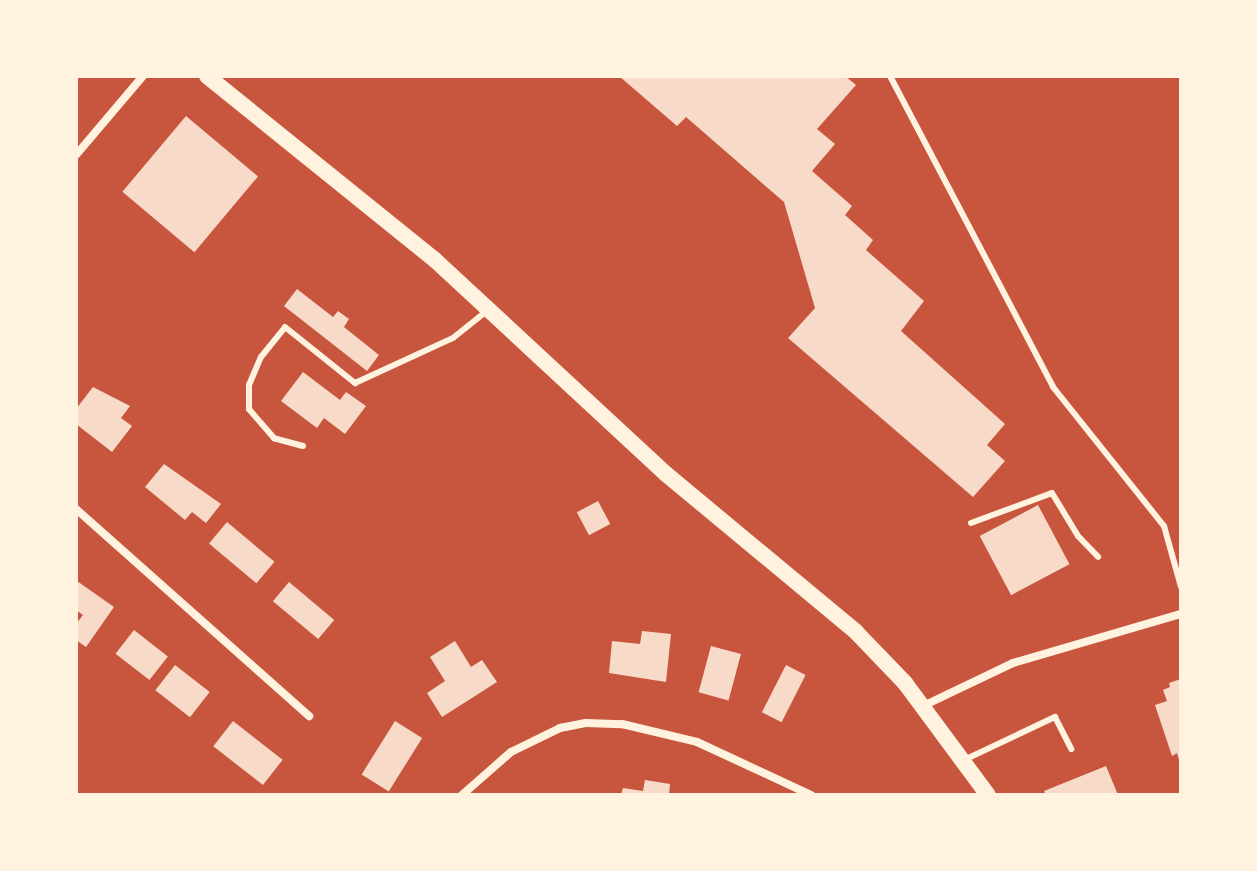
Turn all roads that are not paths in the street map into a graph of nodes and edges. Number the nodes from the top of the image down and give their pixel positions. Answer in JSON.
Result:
{"nodes":[{"id":1,"x":143,"y":76,"type":"edge"},
{"id":2,"x":207,"y":76,"type":"edge"},
{"id":3,"x":890,"y":76,"type":"edge"},
{"id":4,"x":76,"y":155,"type":"edge"},
{"id":5,"x":488,"y":310,"type":"junction"},
{"id":6,"x":303,"y":446,"type":"dead end"},
{"id":7,"x":76,"y":509,"type":"edge"},
{"id":8,"x":971,"y":523,"type":"dead end"},
{"id":9,"x":1098,"y":557,"type":"dead end"},
{"id":10,"x":1181,"y":587,"type":"edge"},
{"id":11,"x":1181,"y":614,"type":"edge"},
{"id":12,"x":923,"y":706,"type":"junction"},
{"id":13,"x":309,"y":716,"type":"dead end"},
{"id":14,"x":1071,"y":749,"type":"dead end"},
{"id":15,"x":964,"y":760,"type":"junction"},
{"id":16,"x":462,"y":795,"type":"edge"},
{"id":17,"x":811,"y":795,"type":"edge"},
{"id":18,"x":988,"y":795,"type":"edge"}],
"edges":[{"from":1,"to":4,"type":"street"},
{"from":2,"to":5,"type":"main road"},
{"from":3,"to":10,"type":"lane"},
{"from":5,"to":6,"type":"lane"},
{"from":5,"to":12,"type":"main road"},
{"from":7,"to":13,"type":"street"},
{"from":8,"to":9,"type":"lane"},
{"from":11,"to":12,"type":"street"},
{"from":12,"to":15,"type":"main road"},
{"from":14,"to":15,"type":"lane"},
{"from":15,"to":18,"type":"main road"},
{"from":16,"to":17,"type":"street"}]}
